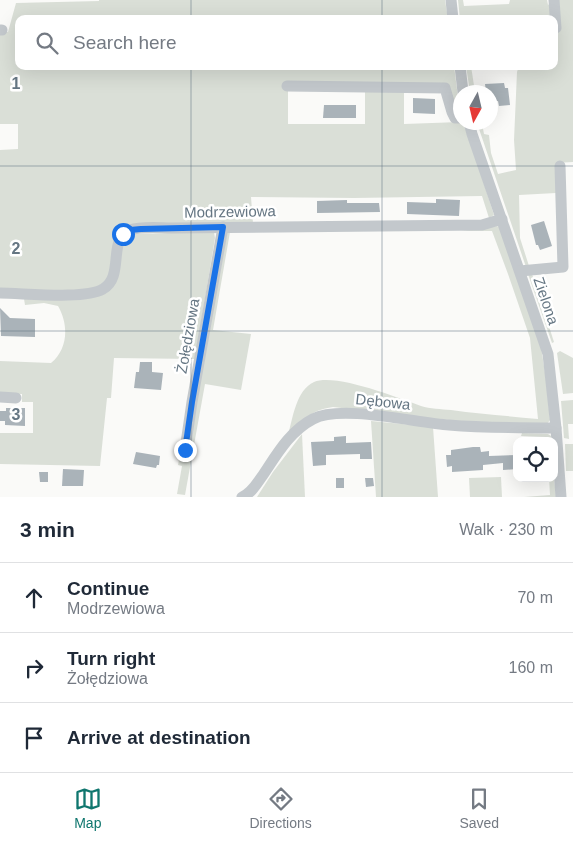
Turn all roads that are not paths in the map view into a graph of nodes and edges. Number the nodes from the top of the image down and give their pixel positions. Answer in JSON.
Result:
{"nodes":[{"id":1,"x":451,"y":0,"type":"edge"},
{"id":2,"x":554,"y":0,"type":"edge"},
{"id":3,"x":453,"y":15,"type":"edge"},
{"id":4,"x":555,"y":15,"type":"edge"},
{"id":5,"x":460,"y":70,"type":"edge"},
{"id":6,"x":462,"y":85,"type":"edge"},
{"id":7,"x":287,"y":86,"type":"dead end"},
{"id":8,"x":453,"y":114,"type":"edge"},
{"id":9,"x":472,"y":130,"type":"edge"},
{"id":10,"x":560,"y":166,"type":"dead end"},
{"id":11,"x":502,"y":219,"type":"junction"},
{"id":12,"x":223,"y":227,"type":"junction"},
{"id":13,"x":520,"y":271,"type":"junction"},
{"id":14,"x":0,"y":293,"type":"edge"},
{"id":15,"x":0,"y":397,"type":"edge"},
{"id":16,"x":16,"y":398,"type":"dead end"},
{"id":17,"x":556,"y":428,"type":"junction"},
{"id":18,"x":185,"y":450,"type":"dead end"},
{"id":19,"x":242,"y":497,"type":"edge"},
{"id":20,"x":561,"y":497,"type":"edge"}],
"edges":[{"from":1,"to":3,"type":"street"},
{"from":2,"to":4,"type":"street"},
{"from":5,"to":6,"type":"street"},
{"from":7,"to":8,"type":"street"},
{"from":9,"to":11,"type":"street","name":"Zielona"},
{"from":10,"to":13,"type":"street"},
{"from":11,"to":12,"type":"street","name":"Modrzewiowa"},
{"from":11,"to":13,"type":"street","name":"Zielona"},
{"from":12,"to":14,"type":"street","name":"Modrzewiowa"},
{"from":12,"to":18,"type":"street","name":"Żołędziowa"},
{"from":13,"to":17,"type":"street","name":"Zielona"},
{"from":15,"to":16,"type":"street"},
{"from":17,"to":19,"type":"street","name":"Dębowa"},
{"from":17,"to":20,"type":"street","name":"Zielona"}]}
